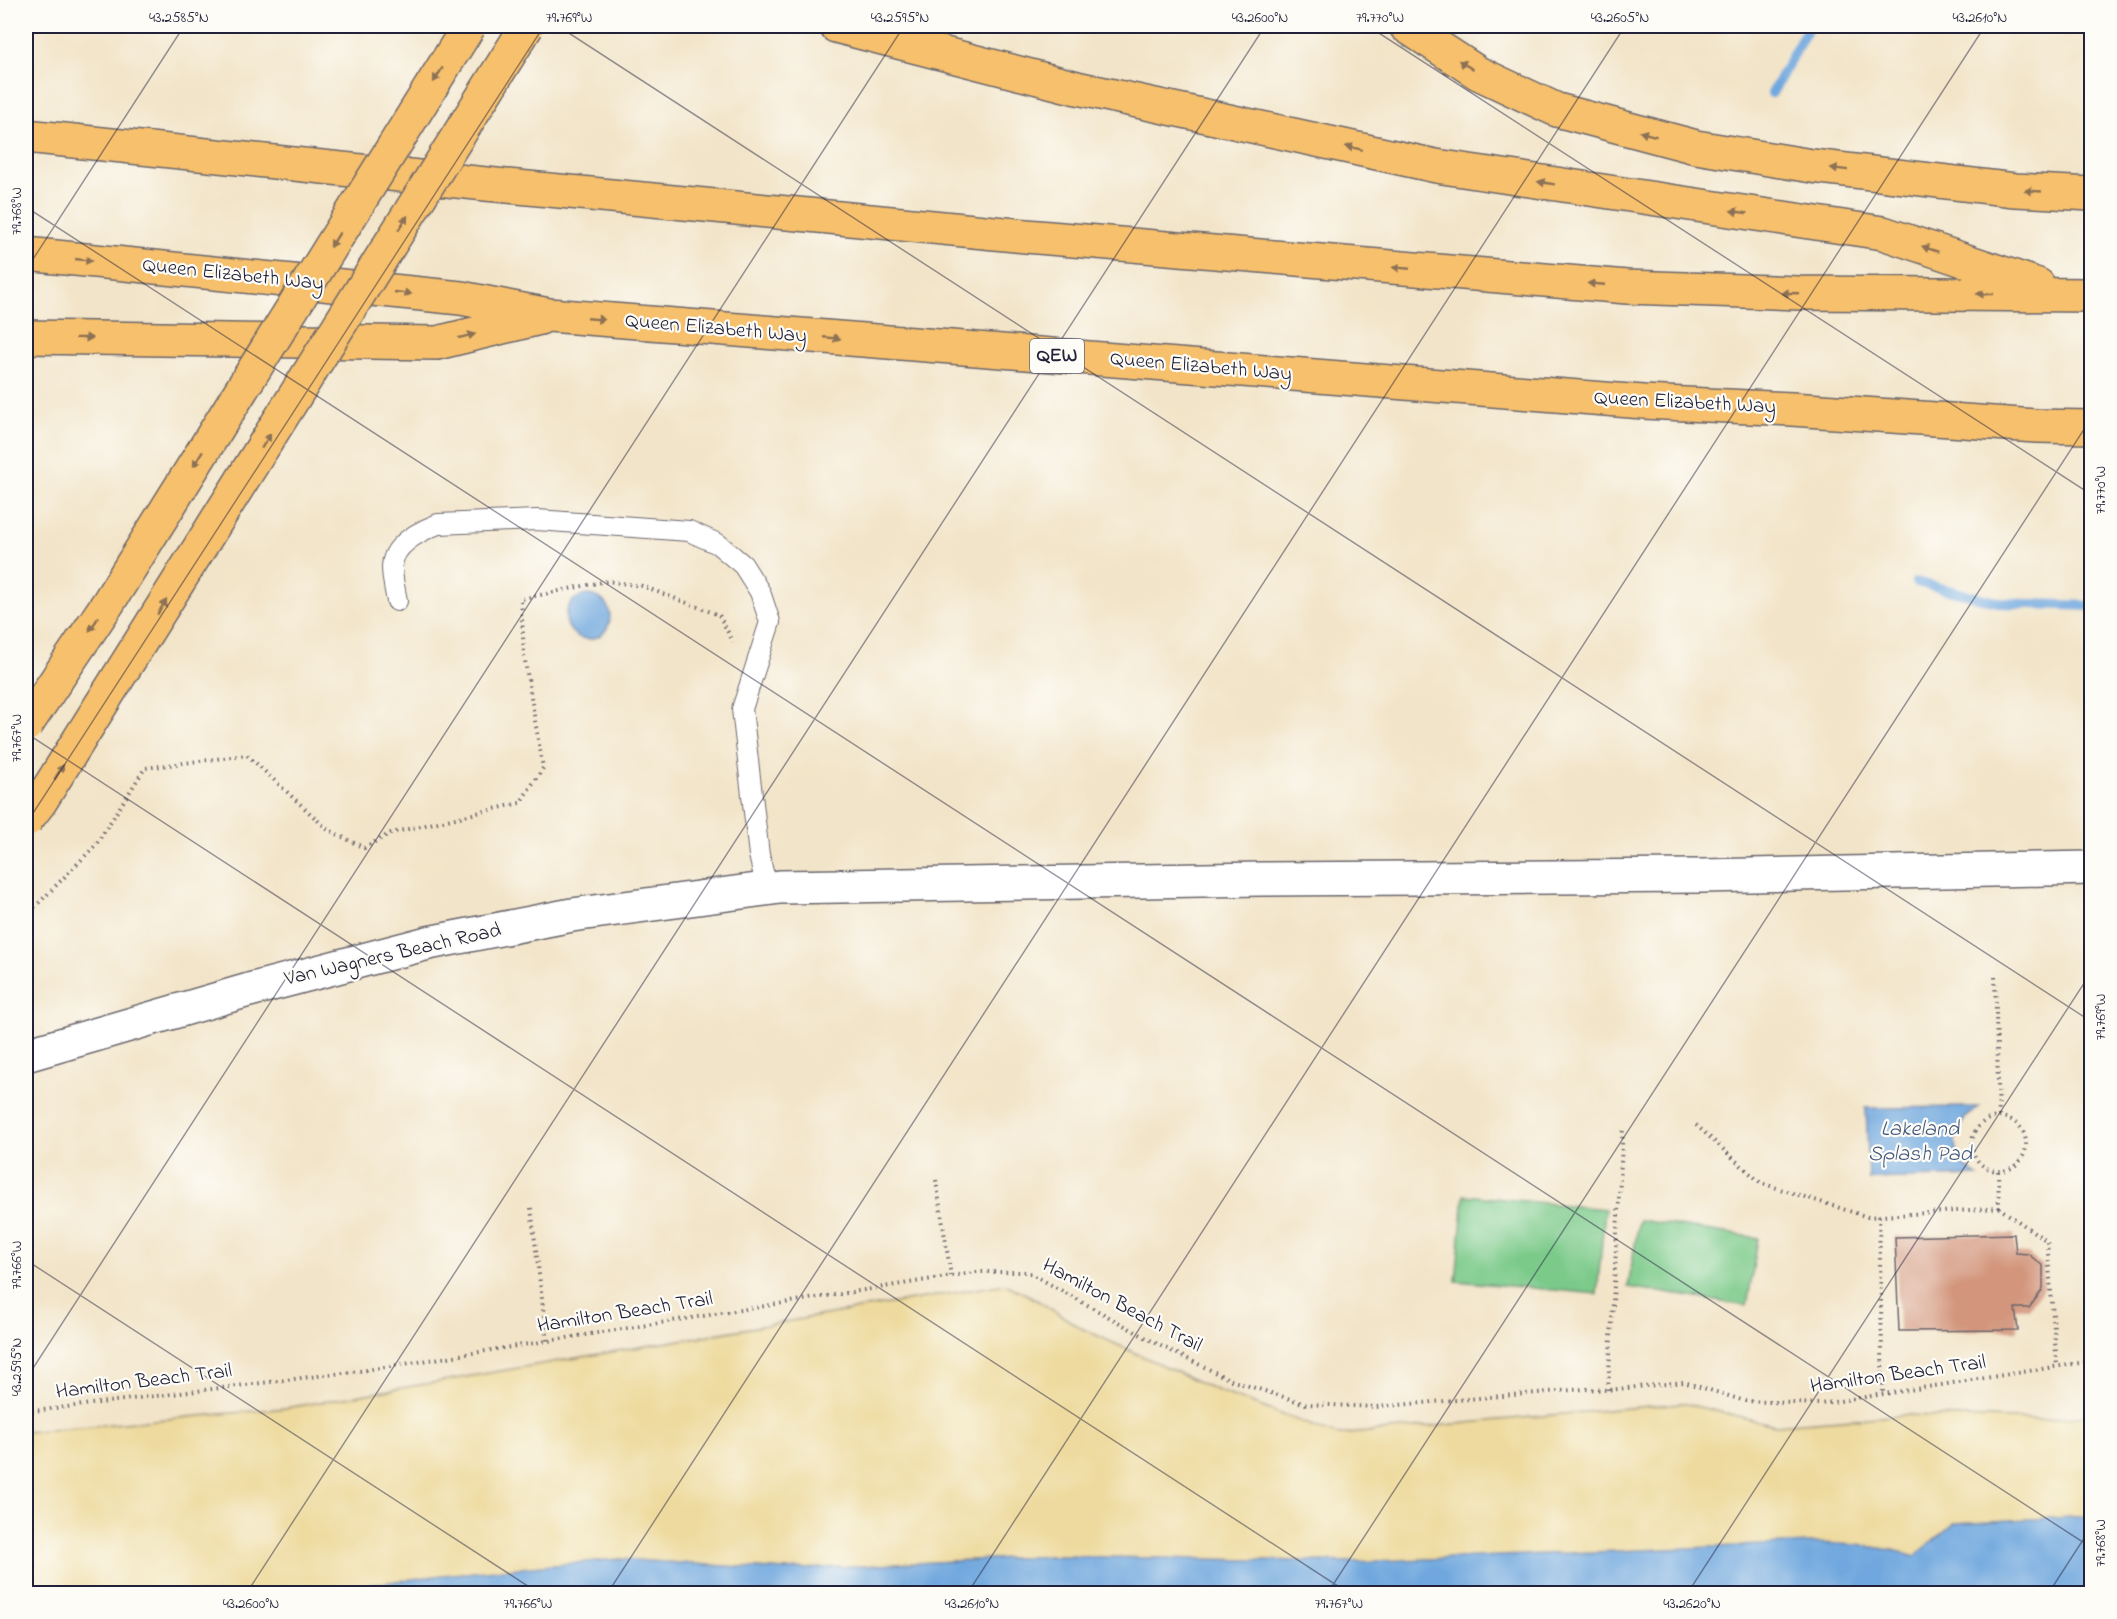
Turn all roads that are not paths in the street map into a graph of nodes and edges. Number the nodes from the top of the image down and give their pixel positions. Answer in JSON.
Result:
{"nodes":[{"id":1,"x":469,"y":26,"type":"edge"},
{"id":2,"x":526,"y":26,"type":"edge"},
{"id":3,"x":836,"y":26,"type":"edge"},
{"id":4,"x":1406,"y":26,"type":"edge"},
{"id":5,"x":26,"y":136,"type":"edge"},
{"id":6,"x":2091,"y":194,"type":"edge"},
{"id":7,"x":26,"y":254,"type":"edge"},
{"id":8,"x":2078,"y":295,"type":"edge"},
{"id":9,"x":549,"y":315,"type":"junction"},
{"id":10,"x":26,"y":337,"type":"edge"},
{"id":11,"x":2091,"y":427,"type":"edge"},
{"id":12,"x":397,"y":600,"type":"dead end"},
{"id":13,"x":26,"y":725,"type":"edge"},
{"id":14,"x":26,"y":820,"type":"edge"},
{"id":15,"x":2091,"y":868,"type":"edge"},
{"id":16,"x":767,"y":889,"type":"junction"},
{"id":17,"x":26,"y":1055,"type":"edge"}],
"edges":[{"from":1,"to":13,"type":"highway","one_way":true,"bridge":true},
{"from":14,"to":2,"type":"highway","one_way":true,"bridge":true},
{"from":8,"to":3,"type":"highway","one_way":true},
{"from":6,"to":4,"type":"highway","one_way":true},
{"from":8,"to":5,"type":"highway","one_way":true},
{"from":7,"to":9,"type":"highway","name":"Queen Elizabeth Way","number":"QEW","one_way":true},
{"from":10,"to":9,"type":"highway","one_way":true},
{"from":9,"to":11,"type":"highway","name":"Queen Elizabeth Way","number":"QEW","one_way":true},
{"from":12,"to":16,"type":"lane"},
{"from":15,"to":16,"type":"street","name":"Van Wagners Beach Road"},
{"from":16,"to":17,"type":"street","name":"Van Wagners Beach Road"}]}
